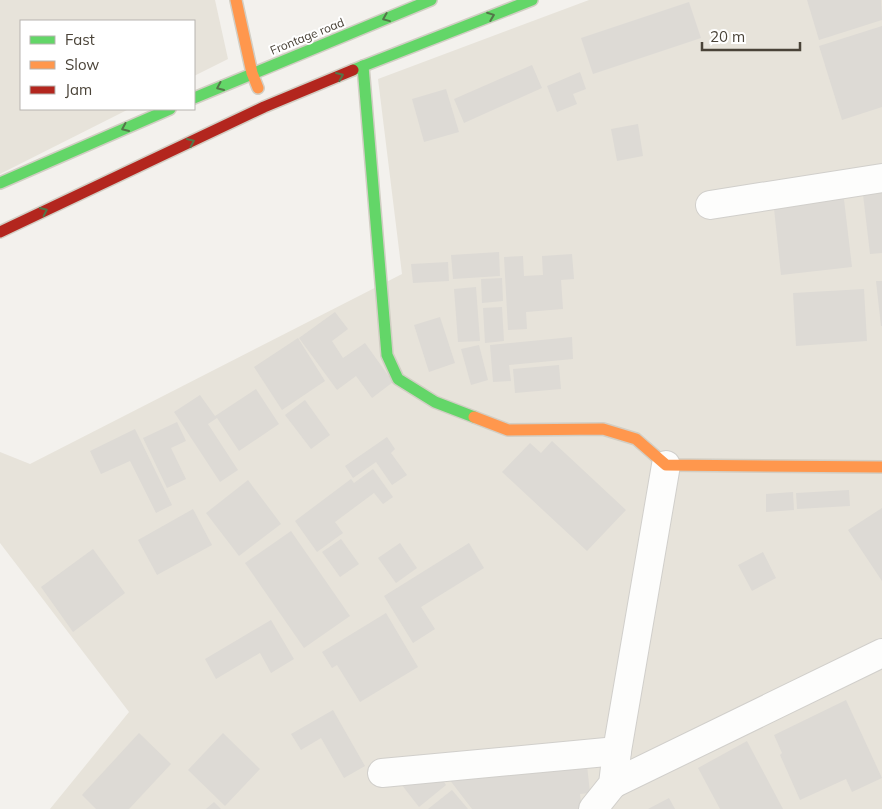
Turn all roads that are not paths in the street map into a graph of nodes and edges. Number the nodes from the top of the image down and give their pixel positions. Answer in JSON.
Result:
{"nodes":[{"id":1,"x":236,"y":0,"type":"edge"},
{"id":2,"x":431,"y":0,"type":"edge"},
{"id":3,"x":532,"y":0,"type":"edge"},
{"id":4,"x":363,"y":66,"type":"junction"},
{"id":5,"x":252,"y":73,"type":"junction"},
{"id":6,"x":195,"y":98,"type":"edge"},
{"id":7,"x":264,"y":107,"type":"junction"},
{"id":8,"x":168,"y":110,"type":"edge"},
{"id":9,"x":882,"y":178,"type":"edge"},
{"id":10,"x":0,"y":183,"type":"edge"},
{"id":11,"x":710,"y":206,"type":"dead end"},
{"id":12,"x":0,"y":232,"type":"edge"},
{"id":13,"x":666,"y":465,"type":"junction"},
{"id":14,"x":882,"y":467,"type":"edge"},
{"id":15,"x":882,"y":652,"type":"edge"},
{"id":16,"x":617,"y":751,"type":"junction"},
{"id":17,"x":382,"y":773,"type":"dead end"},
{"id":18,"x":613,"y":784,"type":"junction"},
{"id":19,"x":593,"y":809,"type":"edge"}],
"edges":[{"from":1,"to":5,"type":"main road"},
{"from":2,"to":5,"type":"main road","name":"Frontage road","one_way":true},
{"from":4,"to":3,"type":"main road","one_way":true},
{"from":7,"to":4,"type":"main road","one_way":true},
{"from":4,"to":13,"type":"main road"},
{"from":5,"to":6,"type":"main road","name":"Frontage road","one_way":true},
{"from":5,"to":7,"type":"main road"},
{"from":12,"to":7,"type":"main road","one_way":true},
{"from":8,"to":10,"type":"main road","one_way":true},
{"from":9,"to":11,"type":"street"},
{"from":13,"to":14,"type":"main road"},
{"from":13,"to":16,"type":"street"},
{"from":15,"to":18,"type":"street"},
{"from":16,"to":17,"type":"street"},
{"from":16,"to":18,"type":"street"},
{"from":18,"to":19,"type":"street"}]}
